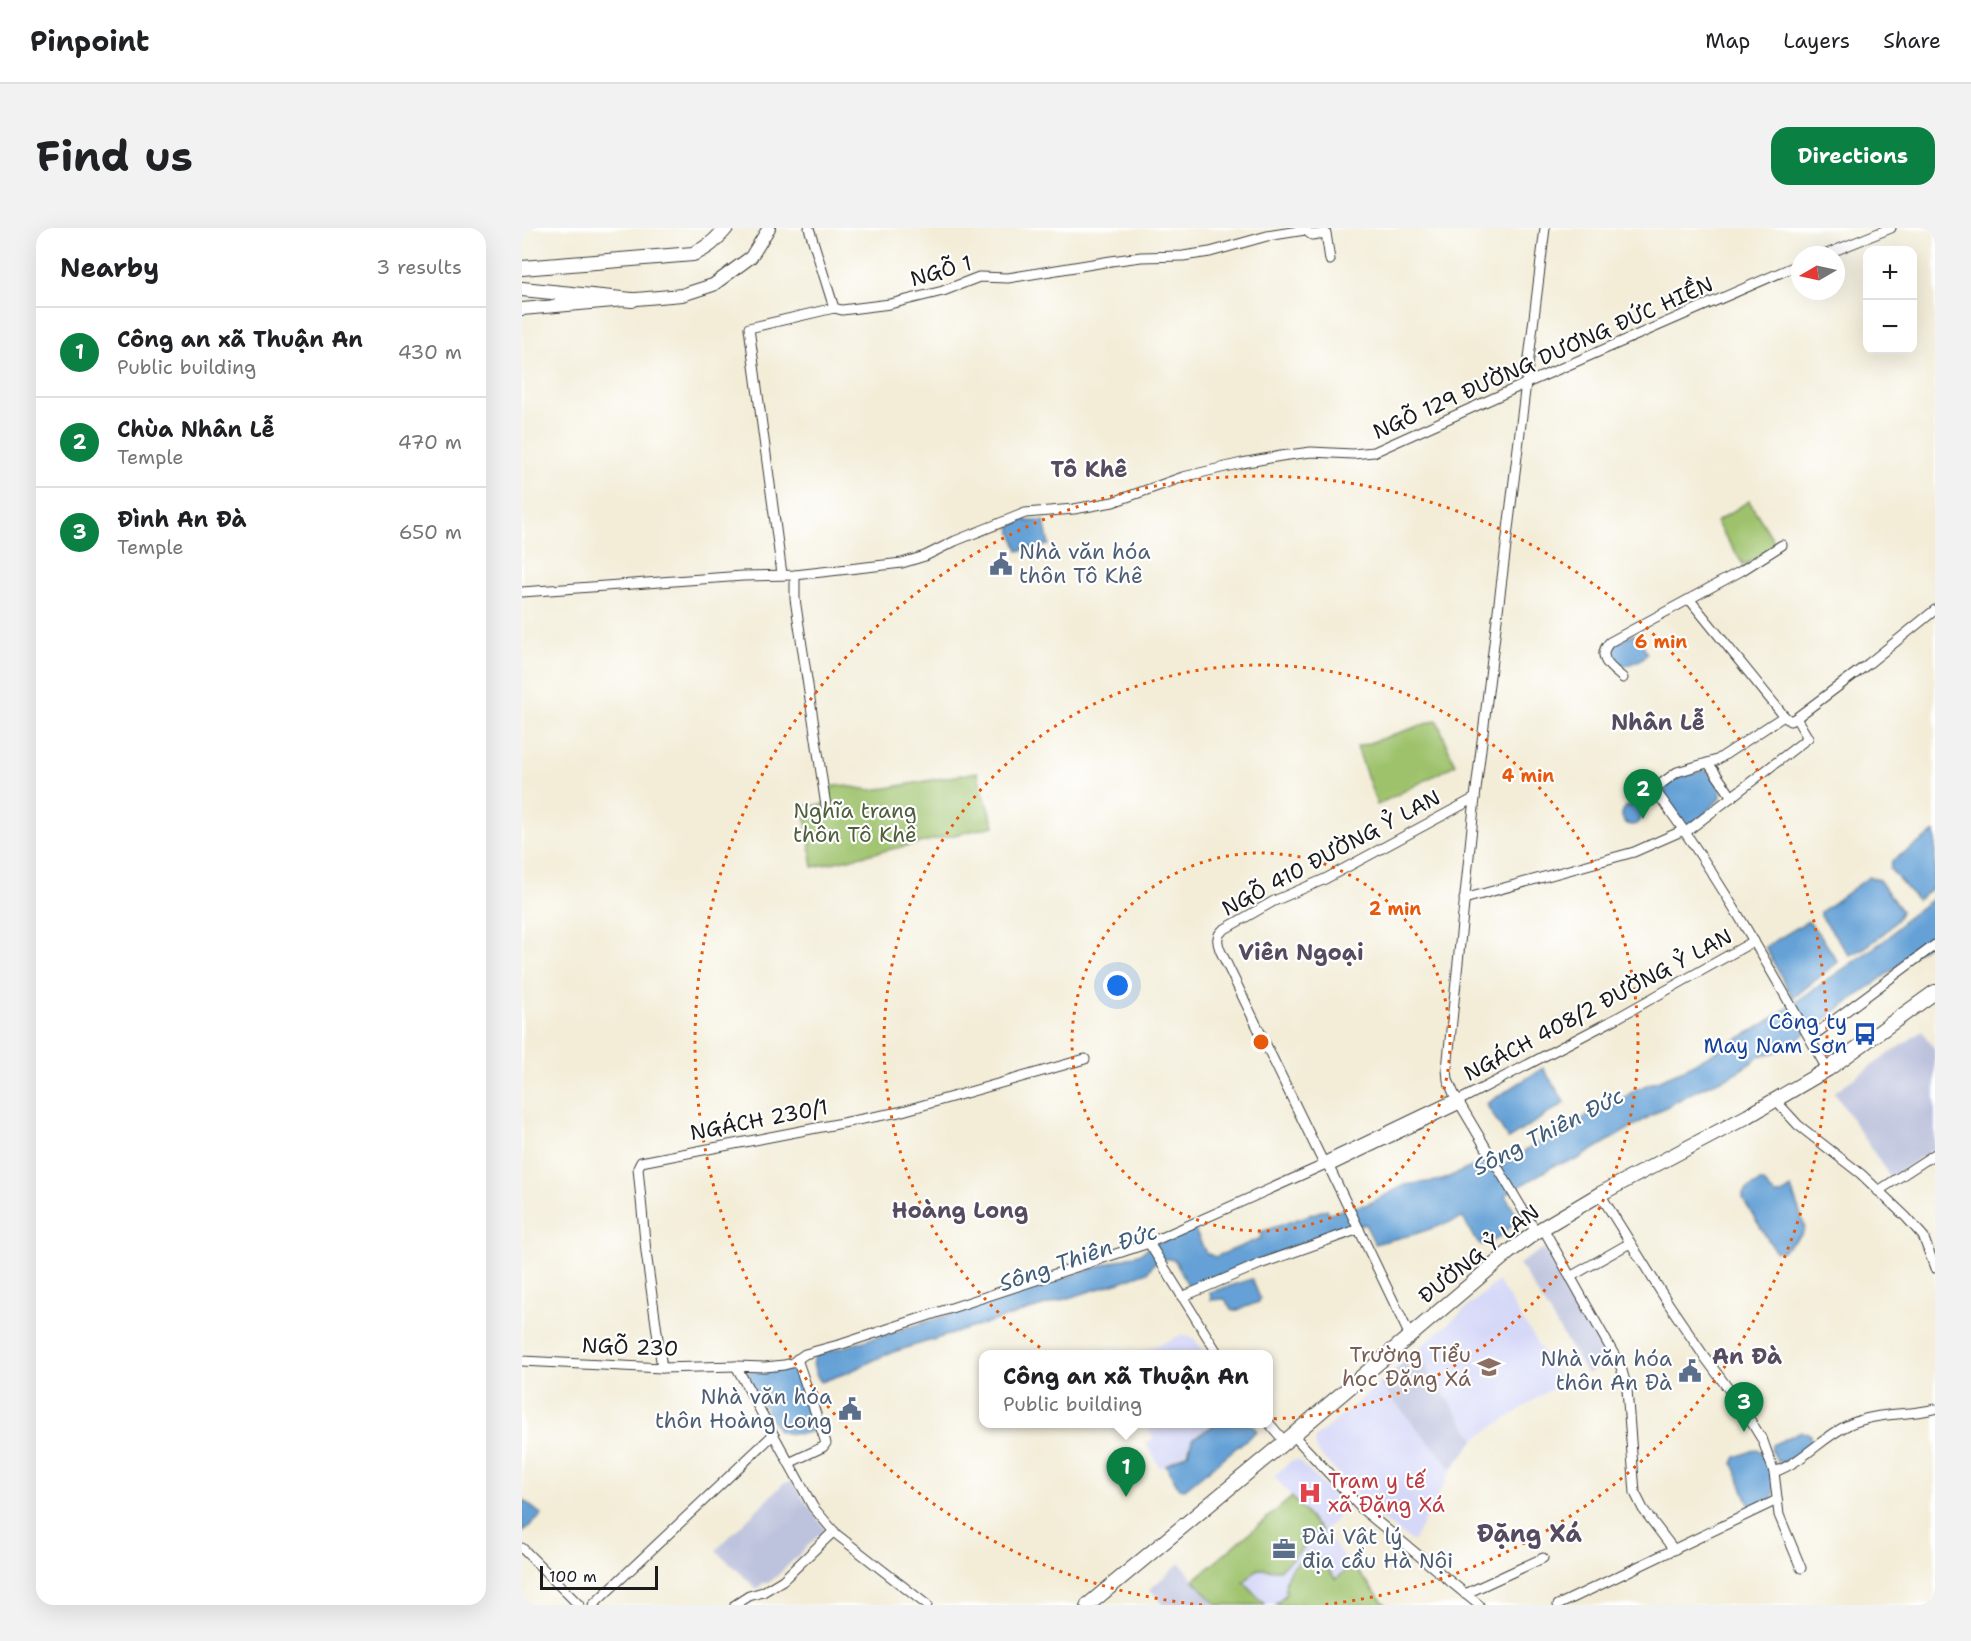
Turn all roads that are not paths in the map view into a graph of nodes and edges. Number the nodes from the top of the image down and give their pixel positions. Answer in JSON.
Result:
{"nodes":[{"id":1,"x":726,"y":228,"type":"edge"},
{"id":2,"x":769,"y":228,"type":"edge"},
{"id":3,"x":809,"y":228,"type":"edge"},
{"id":4,"x":1545,"y":228,"type":"edge"},
{"id":5,"x":1891,"y":228,"type":"edge"},
{"id":6,"x":1845,"y":247,"type":"edge"},
{"id":7,"x":1330,"y":260,"type":"dead end"},
{"id":8,"x":522,"y":268,"type":"edge"},
{"id":9,"x":1791,"y":268,"type":"edge"},
{"id":10,"x":522,"y":289,"type":"edge"},
{"id":11,"x":632,"y":300,"type":"junction"},
{"id":12,"x":834,"y":308,"type":"junction"},
{"id":13,"x":522,"y":309,"type":"edge"},
{"id":14,"x":1527,"y":383,"type":"junction"},
{"id":15,"x":1782,"y":545,"type":"dead end"},
{"id":16,"x":782,"y":574,"type":"junction"},
{"id":17,"x":795,"y":575,"type":"junction"},
{"id":18,"x":522,"y":592,"type":"edge"},
{"id":19,"x":1690,"y":600,"type":"junction"},
{"id":20,"x":1935,"y":610,"type":"edge"},
{"id":21,"x":1623,"y":678,"type":"dead end"},
{"id":22,"x":1784,"y":716,"type":"junction"},
{"id":23,"x":1796,"y":718,"type":"junction"},
{"id":24,"x":1709,"y":764,"type":"junction"},
{"id":25,"x":1732,"y":797,"type":"junction"},
{"id":26,"x":1475,"y":798,"type":"junction"},
{"id":27,"x":826,"y":806,"type":"dead end"},
{"id":28,"x":1685,"y":831,"type":"junction"},
{"id":29,"x":1464,"y":899,"type":"junction"},
{"id":30,"x":1754,"y":941,"type":"junction"},
{"id":31,"x":1935,"y":945,"type":"edge"},
{"id":32,"x":1933,"y":998,"type":"edge"},
{"id":33,"x":1809,"y":1038,"type":"junction"},
{"id":34,"x":1085,"y":1059,"type":"dead end"},
{"id":35,"x":1827,"y":1069,"type":"junction"},
{"id":36,"x":1775,"y":1100,"type":"junction"},
{"id":37,"x":1458,"y":1101,"type":"junction"},
{"id":38,"x":1935,"y":1154,"type":"edge"},
{"id":39,"x":1326,"y":1164,"type":"junction"},
{"id":40,"x":1878,"y":1191,"type":"junction"},
{"id":41,"x":1600,"y":1194,"type":"junction"},
{"id":42,"x":1359,"y":1229,"type":"junction"},
{"id":43,"x":1539,"y":1230,"type":"junction"},
{"id":44,"x":1149,"y":1243,"type":"junction"},
{"id":45,"x":1630,"y":1243,"type":"junction"},
{"id":46,"x":1935,"y":1268,"type":"edge"},
{"id":47,"x":1570,"y":1277,"type":"junction"},
{"id":48,"x":1182,"y":1297,"type":"junction"},
{"id":49,"x":1410,"y":1336,"type":"junction"},
{"id":50,"x":1215,"y":1350,"type":"edge"},
{"id":51,"x":796,"y":1359,"type":"junction"},
{"id":52,"x":522,"y":1361,"type":"edge"},
{"id":53,"x":736,"y":1366,"type":"junction"},
{"id":54,"x":662,"y":1368,"type":"junction"},
{"id":55,"x":1935,"y":1409,"type":"edge"},
{"id":56,"x":1273,"y":1425,"type":"edge"},
{"id":57,"x":773,"y":1435,"type":"junction"},
{"id":58,"x":1289,"y":1438,"type":"junction"},
{"id":59,"x":789,"y":1463,"type":"junction"},
{"id":60,"x":1774,"y":1472,"type":"junction"},
{"id":61,"x":1777,"y":1500,"type":"junction"},
{"id":62,"x":834,"y":1531,"type":"junction"},
{"id":63,"x":522,"y":1548,"type":"edge"},
{"id":64,"x":1674,"y":1550,"type":"junction"},
{"id":65,"x":1543,"y":1558,"type":"dead end"},
{"id":66,"x":1801,"y":1568,"type":"dead end"},
{"id":67,"x":1465,"y":1594,"type":"junction"},
{"id":68,"x":579,"y":1605,"type":"edge"},
{"id":69,"x":593,"y":1605,"type":"edge"},
{"id":70,"x":735,"y":1605,"type":"edge"},
{"id":71,"x":927,"y":1605,"type":"edge"},
{"id":72,"x":1088,"y":1605,"type":"edge"},
{"id":73,"x":1479,"y":1605,"type":"edge"},
{"id":74,"x":1558,"y":1605,"type":"edge"}],
"edges":[{"from":1,"to":8,"type":"main road"},
{"from":2,"to":11,"type":"street"},
{"from":3,"to":12,"type":"street"},
{"from":4,"to":14,"type":"street"},
{"from":5,"to":6,"type":"street"},
{"from":7,"to":12,"type":"street","name":"NGÕ 1"},
{"from":9,"to":14,"type":"street","name":"NGÕ 129 ĐƯỜNG DƯƠNG ĐỨC HIỀN"},
{"from":10,"to":11,"type":"main road"},
{"from":11,"to":13,"type":"street"},
{"from":12,"to":16,"type":"street"},
{"from":14,"to":17,"type":"street","name":"NGÕ 129 ĐƯỜNG DƯƠNG ĐỨC HIỀN"},
{"from":14,"to":26,"type":"street"},
{"from":15,"to":19,"type":"street"},
{"from":16,"to":17,"type":"street","name":"NGÕ 129 ĐƯỜNG DƯƠNG ĐỨC HIỀN"},
{"from":16,"to":18,"type":"street","name":"NGÕ 129 ĐƯỜNG DƯƠNG ĐỨC HIỀN"},
{"from":17,"to":27,"type":"street"},
{"from":19,"to":21,"type":"street"},
{"from":19,"to":22,"type":"street"},
{"from":20,"to":23,"type":"street"},
{"from":22,"to":23,"type":"street"},
{"from":22,"to":24,"type":"street"},
{"from":23,"to":25,"type":"street"},
{"from":24,"to":25,"type":"street"},
{"from":24,"to":28,"type":"street"},
{"from":25,"to":28,"type":"street"},
{"from":26,"to":29,"type":"street"},
{"from":26,"to":39,"type":"street","name":"NGÕ 410 ĐƯỜNG Ỷ LAN"},
{"from":28,"to":29,"type":"street"},
{"from":28,"to":30,"type":"street"},
{"from":29,"to":37,"type":"street"},
{"from":30,"to":33,"type":"street"},
{"from":30,"to":37,"type":"street","name":"NGÁCH 408/2 ĐƯỜNG Ỷ LAN"},
{"from":31,"to":33,"type":"street"},
{"from":32,"to":35,"type":"main road","name":"ĐƯỜNG Ỷ LAN"},
{"from":33,"to":35,"type":"street"},
{"from":34,"to":54,"type":"street","name":"NGÁCH 230/1"},
{"from":35,"to":36,"type":"main road","name":"ĐƯỜNG Ỷ LAN"},
{"from":36,"to":40,"type":"street"},
{"from":36,"to":41,"type":"main road","name":"ĐƯỜNG Ỷ LAN"},
{"from":37,"to":39,"type":"street","name":"NGÁCH 408/2 ĐƯỜNG Ỷ LAN"},
{"from":37,"to":43,"type":"street"},
{"from":38,"to":40,"type":"street"},
{"from":39,"to":42,"type":"street","name":"NGÕ 410 ĐƯỜNG Ỷ LAN"},
{"from":39,"to":44,"type":"street","name":"NGÁCH 408/2 ĐƯỜNG Ỷ LAN"},
{"from":40,"to":46,"type":"street"},
{"from":41,"to":43,"type":"main road","name":"ĐƯỜNG Ỷ LAN"},
{"from":41,"to":45,"type":"street"},
{"from":42,"to":48,"type":"street"},
{"from":42,"to":49,"type":"street","name":"NGÕ 410 ĐƯỜNG Ỷ LAN"},
{"from":43,"to":47,"type":"street"},
{"from":43,"to":49,"type":"main road","name":"ĐƯỜNG Ỷ LAN"},
{"from":44,"to":48,"type":"street"},
{"from":44,"to":51,"type":"street","name":"NGÕ 230"},
{"from":45,"to":47,"type":"street"},
{"from":45,"to":60,"type":"street"},
{"from":47,"to":64,"type":"street"},
{"from":48,"to":50,"type":"street"},
{"from":49,"to":58,"type":"main road","name":"ĐƯỜNG Ỷ LAN"},
{"from":51,"to":53,"type":"street","name":"NGÕ 230"},
{"from":51,"to":59,"type":"street"},
{"from":52,"to":54,"type":"street","name":"NGÕ 230"},
{"from":53,"to":54,"type":"street","name":"NGÕ 230"},
{"from":53,"to":57,"type":"street"},
{"from":55,"to":60,"type":"street"},
{"from":56,"to":58,"type":"street"},
{"from":57,"to":59,"type":"street"},
{"from":57,"to":69,"type":"street"},
{"from":58,"to":67,"type":"street"},
{"from":58,"to":72,"type":"main road","name":"ĐƯỜNG Ỷ LAN"},
{"from":59,"to":62,"type":"street"},
{"from":60,"to":61,"type":"street"},
{"from":61,"to":64,"type":"street"},
{"from":61,"to":66,"type":"street"},
{"from":62,"to":70,"type":"street"},
{"from":62,"to":71,"type":"street"},
{"from":63,"to":68,"type":"street"},
{"from":64,"to":74,"type":"street"},
{"from":65,"to":67,"type":"street"},
{"from":67,"to":73,"type":"street"}]}
